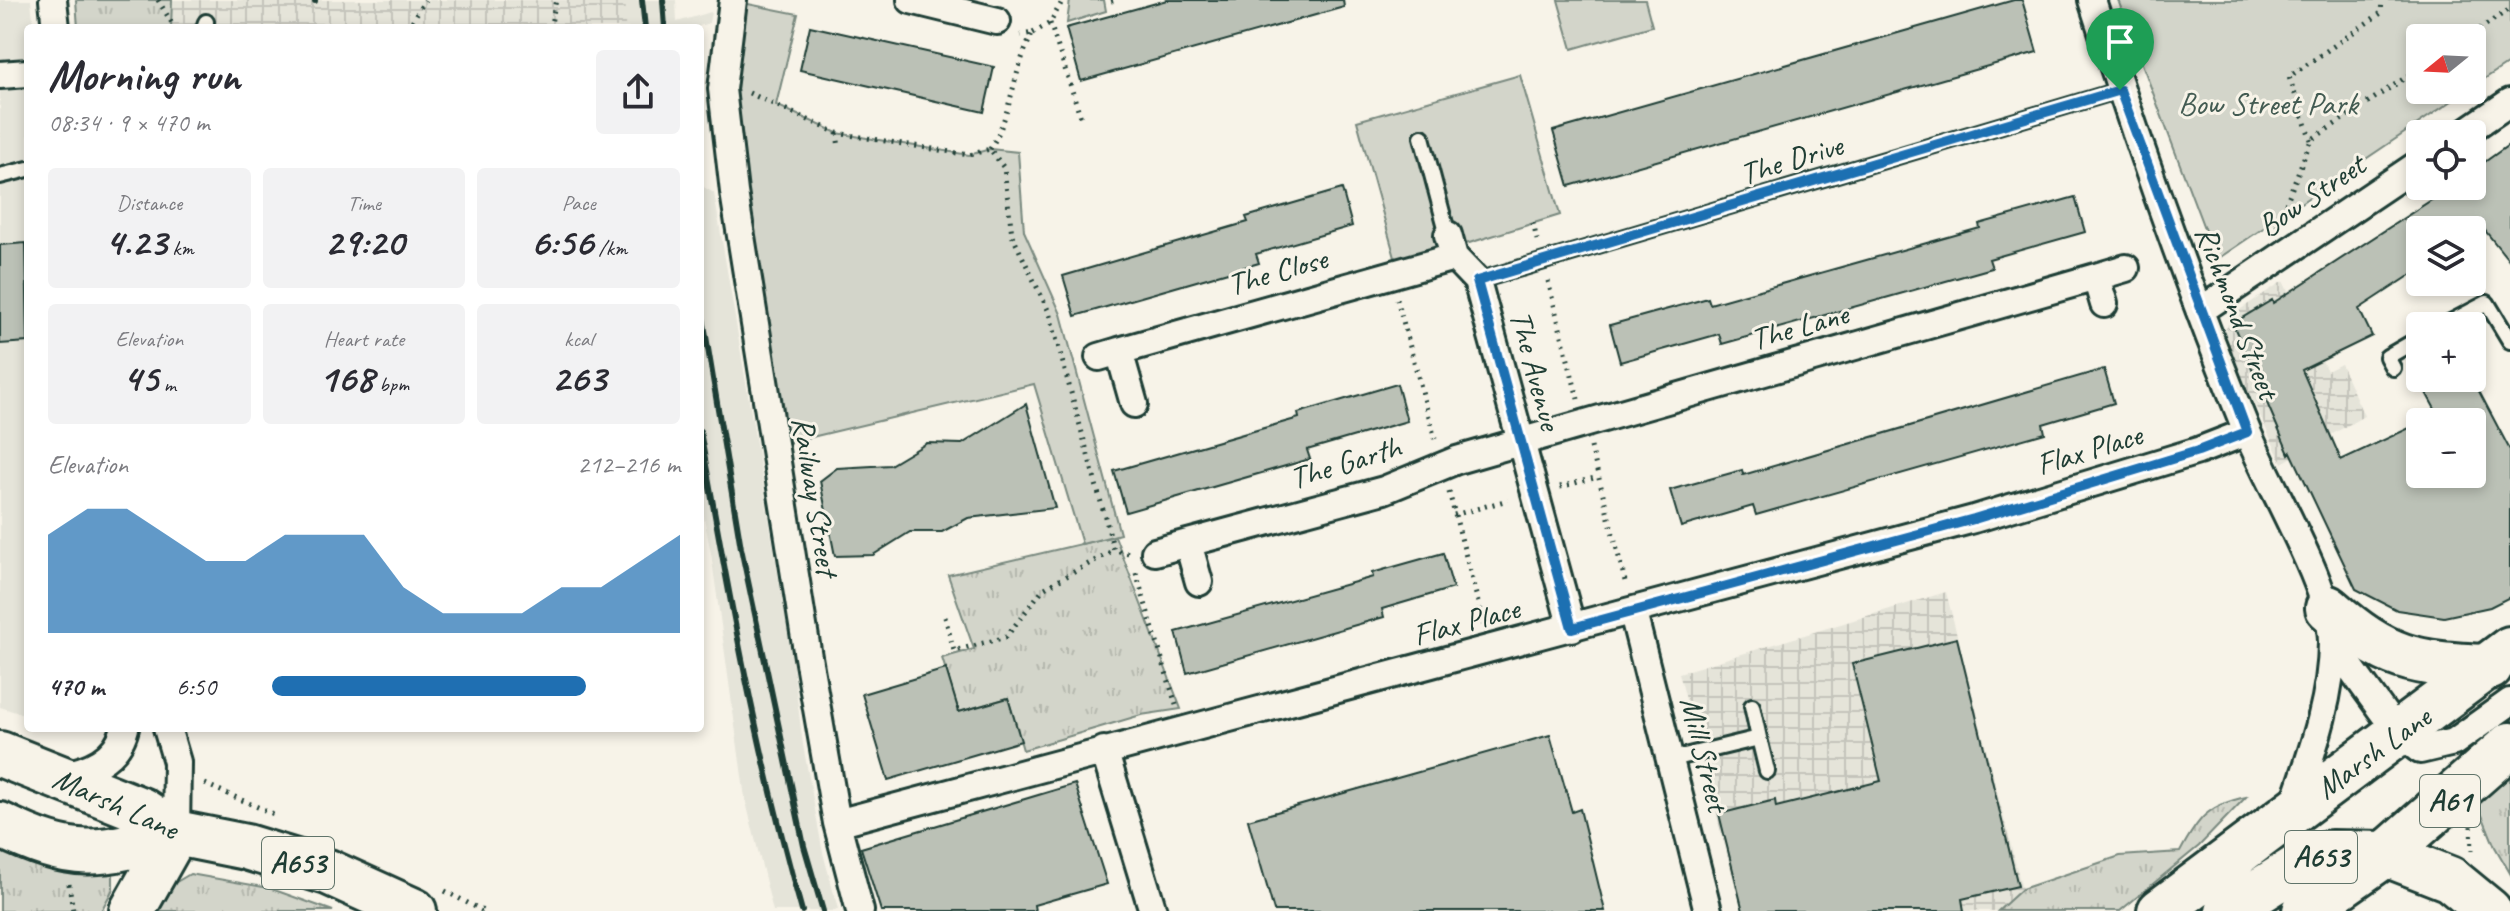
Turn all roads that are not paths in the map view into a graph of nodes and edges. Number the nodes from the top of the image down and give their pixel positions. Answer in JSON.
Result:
{"nodes":[{"id":1,"x":53,"y":0,"type":"edge"},
{"id":2,"x":733,"y":0,"type":"edge"},
{"id":3,"x":911,"y":0,"type":"edge"},
{"id":4,"x":2092,"y":0,"type":"edge"},
{"id":5,"x":997,"y":21,"type":"road end"},
{"id":6,"x":56,"y":24,"type":"edge"},
{"id":7,"x":24,"y":73,"type":"edge"},
{"id":8,"x":0,"y":75,"type":"edge"},
{"id":9,"x":2120,"y":90,"type":"junction"},
{"id":10,"x":2510,"y":102,"type":"edge"},
{"id":11,"x":2484,"y":120,"type":"edge"},
{"id":12,"x":1422,"y":137,"type":"dead end"},
{"id":13,"x":24,"y":170,"type":"edge"},
{"id":14,"x":2406,"y":172,"type":"edge"},
{"id":15,"x":0,"y":176,"type":"edge"},
{"id":16,"x":1451,"y":246,"type":"junction"},
{"id":17,"x":2126,"y":268,"type":"dead end"},
{"id":18,"x":2096,"y":277,"type":"junction"},
{"id":19,"x":1477,"y":281,"type":"junction"},
{"id":20,"x":2104,"y":304,"type":"dead end"},
{"id":21,"x":2200,"y":311,"type":"junction"},
{"id":22,"x":2470,"y":312,"type":"edge"},
{"id":23,"x":2510,"y":341,"type":"edge"},
{"id":24,"x":2406,"y":346,"type":"edge"},
{"id":25,"x":2393,"y":368,"type":"dead end"},
{"id":26,"x":1134,"y":404,"type":"dead end"},
{"id":27,"x":2247,"y":432,"type":"junction"},
{"id":28,"x":1520,"y":441,"type":"junction"},
{"id":29,"x":1188,"y":543,"type":"junction"},
{"id":30,"x":1155,"y":552,"type":"dead end"},
{"id":31,"x":1199,"y":582,"type":"dead end"},
{"id":32,"x":1633,"y":613,"type":"junction"},
{"id":33,"x":2330,"y":625,"type":"junction"},
{"id":34,"x":1572,"y":628,"type":"junction"},
{"id":35,"x":2503,"y":673,"type":"edge"},
{"id":36,"x":1752,"y":706,"type":"dead end"},
{"id":37,"x":123,"y":732,"type":"edge"},
{"id":38,"x":168,"y":732,"type":"edge"},
{"id":39,"x":2398,"y":733,"type":"junction"},
{"id":40,"x":1759,"y":738,"type":"junction"},
{"id":41,"x":2510,"y":745,"type":"edge"},
{"id":42,"x":1104,"y":750,"type":"junction"},
{"id":43,"x":0,"y":754,"type":"edge"},
{"id":44,"x":1672,"y":759,"type":"junction"},
{"id":45,"x":1767,"y":771,"type":"dead end"},
{"id":46,"x":59,"y":776,"type":"junction"},
{"id":47,"x":2292,"y":811,"type":"junction"},
{"id":48,"x":837,"y":823,"type":"junction"},
{"id":49,"x":0,"y":825,"type":"edge"},
{"id":50,"x":176,"y":833,"type":"junction"},
{"id":51,"x":2386,"y":854,"type":"junction"},
{"id":52,"x":132,"y":911,"type":"edge"},
{"id":53,"x":414,"y":911,"type":"edge"},
{"id":54,"x":860,"y":911,"type":"edge"},
{"id":55,"x":1153,"y":911,"type":"edge"},
{"id":56,"x":1708,"y":911,"type":"edge"},
{"id":57,"x":2160,"y":911,"type":"edge"},
{"id":58,"x":2228,"y":911,"type":"edge"},
{"id":59,"x":2305,"y":911,"type":"edge"},
{"id":60,"x":2489,"y":911,"type":"edge"}],
"edges":[{"from":1,"to":6,"type":"street"},
{"from":2,"to":48,"type":"street","name":"Railway Street"},
{"from":3,"to":5,"type":"street"},
{"from":4,"to":9,"type":"street","name":"Richmond Street"},
{"from":7,"to":8,"type":"street"},
{"from":9,"to":19,"type":"lane","name":"The Drive"},
{"from":9,"to":21,"type":"street","name":"Richmond Street"},
{"from":10,"to":11,"type":"street"},
{"from":12,"to":16,"type":"lane","name":"The Avenue"},
{"from":13,"to":15,"type":"lane"},
{"from":14,"to":21,"type":"street","name":"Bow Street"},
{"from":16,"to":19,"type":"street","name":"The Avenue"},
{"from":16,"to":26,"type":"street","name":"The Close"},
{"from":17,"to":18,"type":"street","name":"The Lane"},
{"from":18,"to":20,"type":"street"},
{"from":18,"to":28,"type":"street","name":"The Lane"},
{"from":19,"to":28,"type":"street","name":"The Avenue"},
{"from":21,"to":27,"type":"street","name":"Richmond Street"},
{"from":22,"to":23,"type":"lane"},
{"from":24,"to":25,"type":"lane"},
{"from":27,"to":32,"type":"street","name":"Flax Place"},
{"from":27,"to":33,"type":"street","name":"Richmond Street"},
{"from":28,"to":29,"type":"street","name":"The Garth"},
{"from":28,"to":34,"type":"street","name":"The Avenue"},
{"from":29,"to":30,"type":"street","name":"The Garth"},
{"from":29,"to":31,"type":"street"},
{"from":32,"to":34,"type":"street","name":"Flax Place"},
{"from":32,"to":44,"type":"street","name":"Mill Street"},
{"from":33,"to":35,"type":"highway"},
{"from":33,"to":39,"type":"street","name":"Richmond Street"},
{"from":33,"to":47,"type":"street"},
{"from":34,"to":42,"type":"street","name":"Flax Place"},
{"from":35,"to":39,"type":"highway","name":"Marsh Lane","number":"A61"},
{"from":36,"to":40,"type":"lane"},
{"from":37,"to":46,"type":"street"},
{"from":38,"to":50,"type":"street"},
{"from":39,"to":47,"type":"highway","name":"Marsh Lane","number":"A61"},
{"from":40,"to":44,"type":"lane"},
{"from":40,"to":45,"type":"lane"},
{"from":41,"to":51,"type":"highway","number":"A61"},
{"from":42,"to":48,"type":"street","name":"Flax Place"},
{"from":42,"to":55,"type":"street"},
{"from":43,"to":46,"type":"highway","name":"Marsh Lane","number":"A653"},
{"from":44,"to":56,"type":"street","name":"Mill Street"},
{"from":46,"to":50,"type":"highway","name":"Marsh Lane","number":"A653"},
{"from":47,"to":57,"type":"highway","name":"Marsh Lane","number":"A61"},
{"from":48,"to":54,"type":"street","name":"Railway Street"},
{"from":49,"to":50,"type":"highway","number":"A653"},
{"from":50,"to":52,"type":"highway"},
{"from":50,"to":53,"type":"highway","name":"Marsh Lane","number":"A653"},
{"from":51,"to":58,"type":"highway","number":"A653"},
{"from":51,"to":59,"type":"highway","number":"A61"},
{"from":51,"to":60,"type":"highway","number":"A653"}]}
